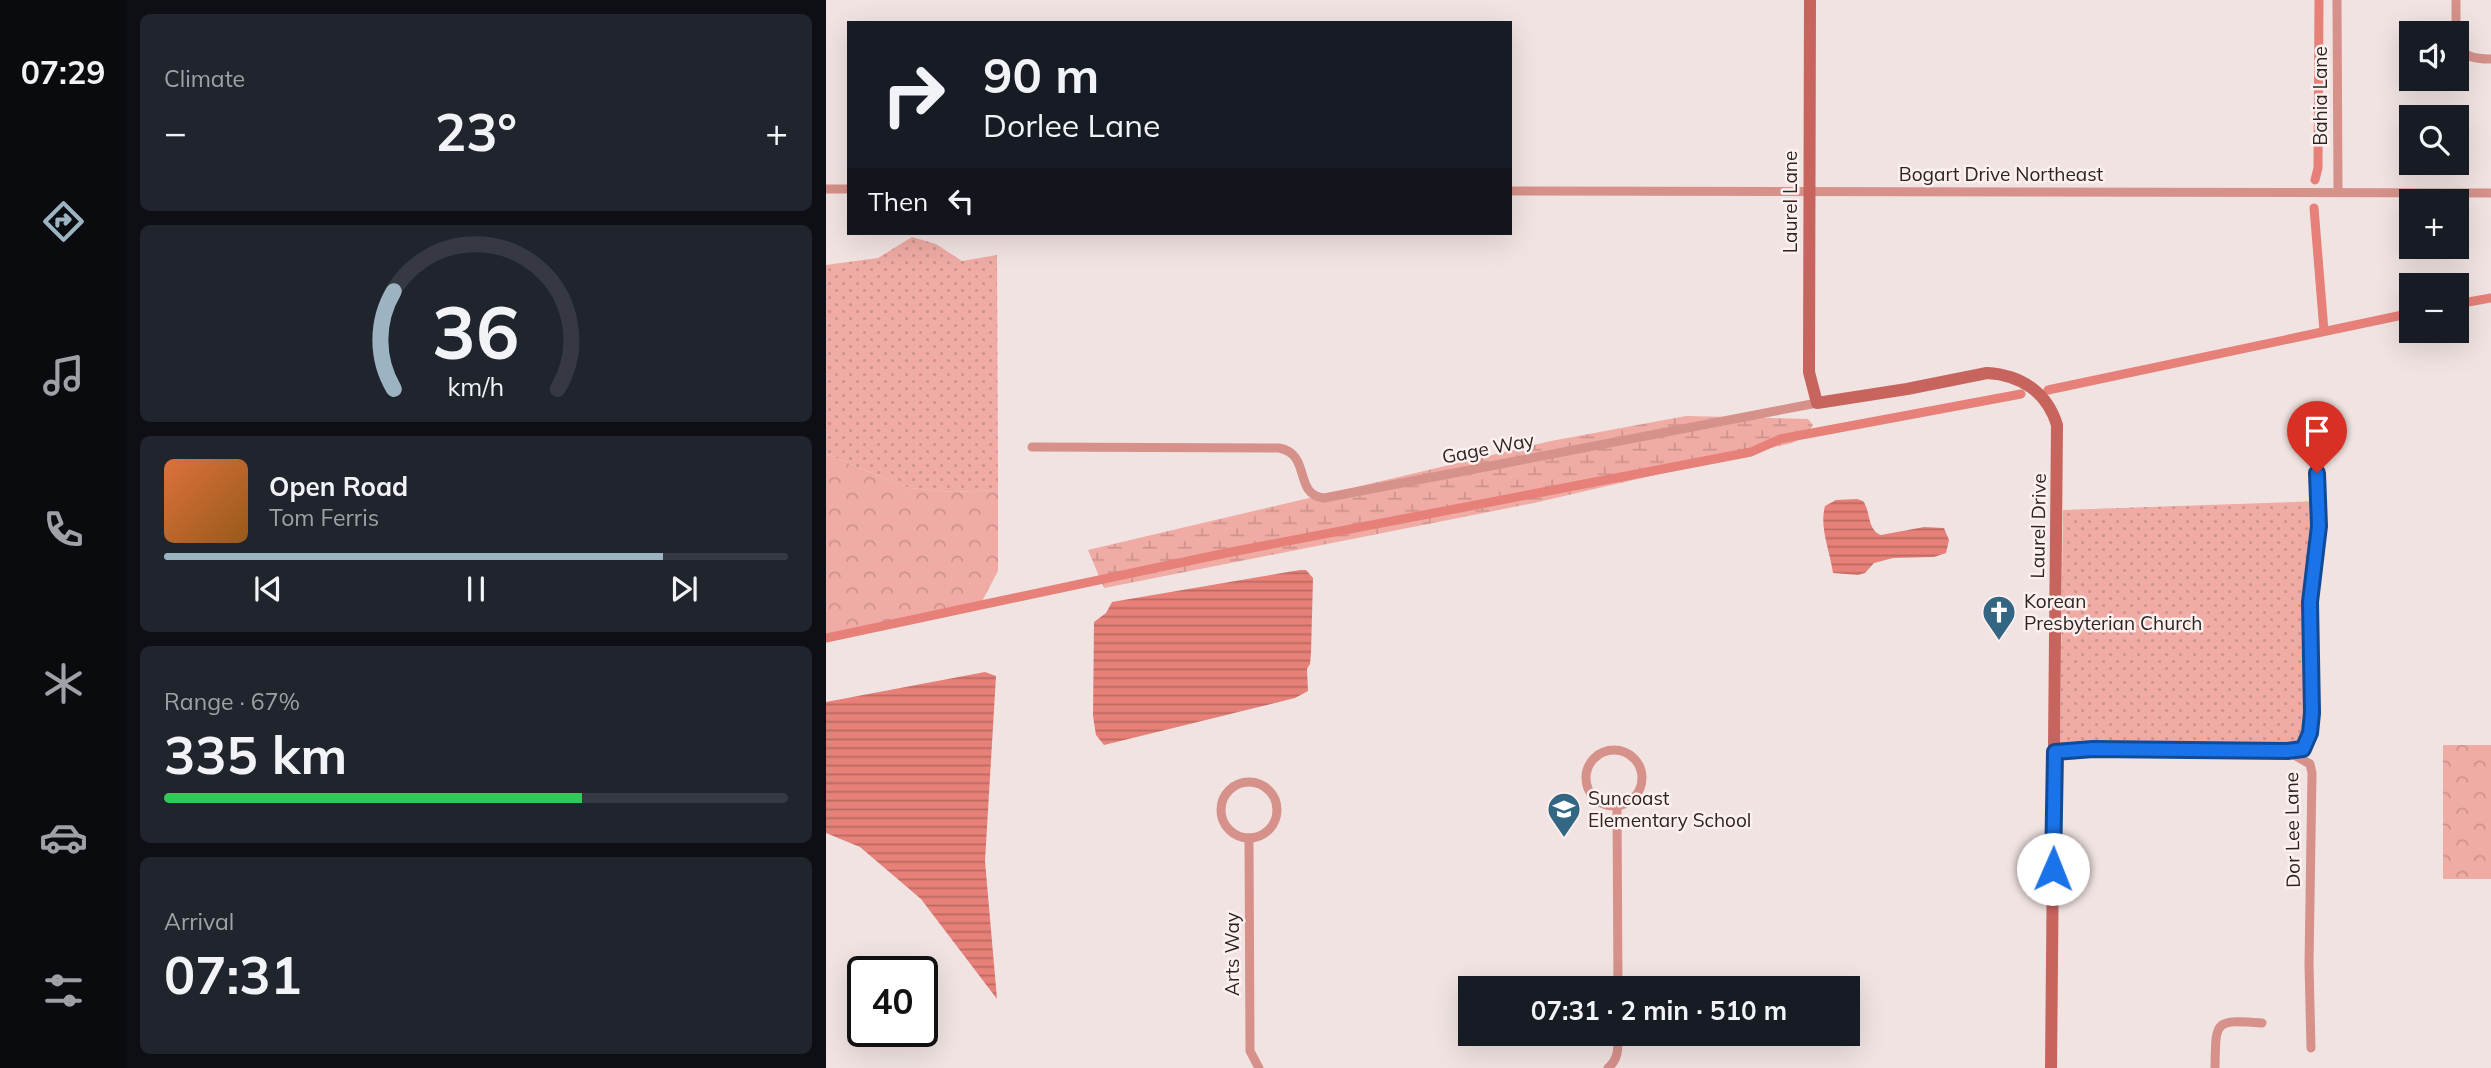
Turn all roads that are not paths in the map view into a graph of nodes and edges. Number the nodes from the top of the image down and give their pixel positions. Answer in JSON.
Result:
{"nodes":[{"id":1,"x":1810,"y":0,"type":"edge"},
{"id":2,"x":2337,"y":0,"type":"edge"},
{"id":3,"x":2456,"y":0,"type":"edge"},
{"id":4,"x":2456,"y":21,"type":"edge"},
{"id":5,"x":2469,"y":56,"type":"edge"},
{"id":6,"x":2491,"y":59,"type":"edge"},
{"id":7,"x":826,"y":189,"type":"edge"},
{"id":8,"x":847,"y":189,"type":"edge"},
{"id":9,"x":1512,"y":191,"type":"edge"},
{"id":10,"x":1809,"y":192,"type":"junction"},
{"id":11,"x":2338,"y":192,"type":"junction"},
{"id":12,"x":2491,"y":193,"type":"edge"},
{"id":13,"x":1976,"y":375,"type":"joint"},
{"id":14,"x":1817,"y":403,"type":"junction"},
{"id":15,"x":1032,"y":447,"type":"dead end"},
{"id":16,"x":2317,"y":473,"type":"dead end"},
{"id":17,"x":2287,"y":751,"type":"junction"},
{"id":18,"x":2055,"y":752,"type":"junction"},
{"id":19,"x":1617,"y":806,"type":"junction"},
{"id":20,"x":1249,"y":838,"type":"junction"},
{"id":21,"x":1618,"y":976,"type":"edge"},
{"id":22,"x":2263,"y":1023,"type":"dead end"},
{"id":23,"x":1619,"y":1046,"type":"edge"},
{"id":24,"x":2311,"y":1048,"type":"dead end"},
{"id":25,"x":1259,"y":1068,"type":"edge"},
{"id":26,"x":1608,"y":1068,"type":"edge"},
{"id":27,"x":2051,"y":1068,"type":"edge"},
{"id":28,"x":2215,"y":1068,"type":"edge"}],
"edges":[{"from":1,"to":10,"type":"street","name":"Laurel Lane"},
{"from":2,"to":11,"type":"street","name":"Bahia Lane"},
{"from":3,"to":4,"type":"street"},
{"from":5,"to":6,"type":"street"},
{"from":7,"to":8,"type":"street"},
{"from":9,"to":10,"type":"street","name":"Bogart Drive Northeast"},
{"from":10,"to":11,"type":"street","name":"Bogart Drive Northeast"},
{"from":10,"to":14,"type":"street","name":"Laurel Lane"},
{"from":11,"to":12,"type":"street","name":"Bogart Drive Northeast"},
{"from":13,"to":14,"type":"street","name":"Gage Way"},
{"from":13,"to":18,"type":"street","name":"Laurel Drive"},
{"from":14,"to":15,"type":"street","name":"Gage Way"},
{"from":16,"to":17,"type":"street","name":"Dor Lee Lane"},
{"from":17,"to":18,"type":"street"},
{"from":17,"to":24,"type":"street","name":"Dor Lee Lane"},
{"from":18,"to":27,"type":"street","name":"Laurel Drive"},
{"from":19,"to":19,"type":"street"},
{"from":19,"to":21,"type":"street"},
{"from":20,"to":20,"type":"street"},
{"from":20,"to":25,"type":"street","name":"Arts Way"},
{"from":22,"to":28,"type":"street"},
{"from":23,"to":26,"type":"street"}]}
